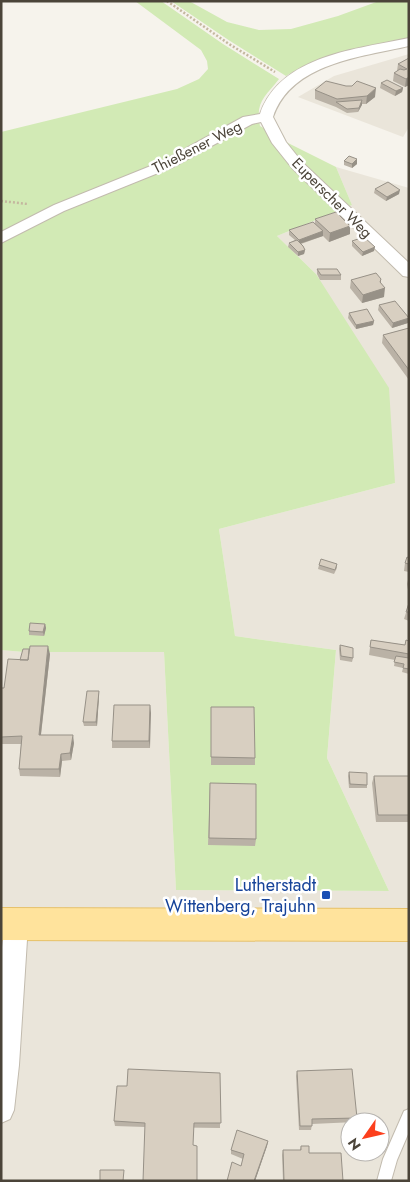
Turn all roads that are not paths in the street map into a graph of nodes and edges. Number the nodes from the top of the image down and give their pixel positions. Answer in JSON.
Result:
{"nodes":[{"id":1,"x":409,"y":42,"type":"edge"},
{"id":2,"x":266,"y":117,"type":"junction"},
{"id":3,"x":1,"y":238,"type":"edge"},
{"id":4,"x":409,"y":272,"type":"edge"},
{"id":5,"x":9,"y":924,"type":"edge"},
{"id":6,"x":409,"y":925,"type":"edge"},
{"id":7,"x":1,"y":1110,"type":"edge"},
{"id":8,"x":409,"y":1116,"type":"edge"},
{"id":9,"x":384,"y":1181,"type":"edge"}],
"edges":[{"from":1,"to":2,"type":"street","name":"Thießener Weg"},
{"from":2,"to":3,"type":"street","name":"Thießener Weg"},
{"from":2,"to":4,"type":"street","name":"Euperscher Weg"},
{"from":5,"to":6,"type":"main road"},
{"from":5,"to":7,"type":"street"},
{"from":8,"to":9,"type":"lane"}]}
